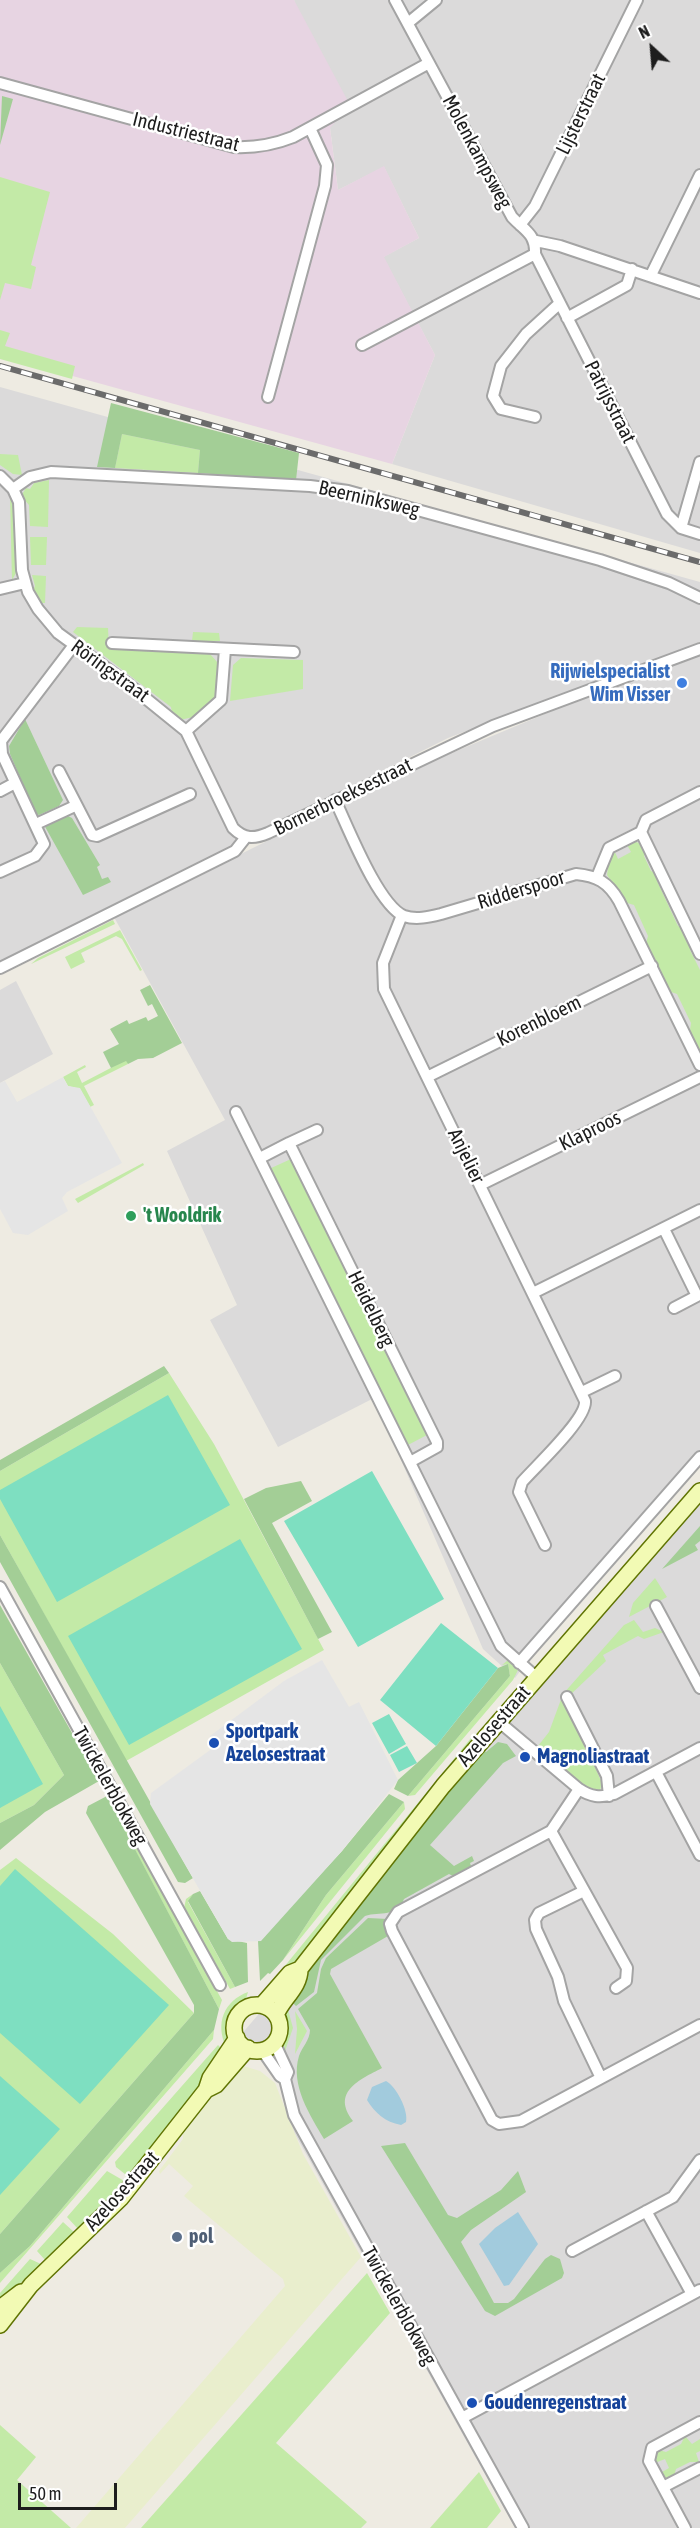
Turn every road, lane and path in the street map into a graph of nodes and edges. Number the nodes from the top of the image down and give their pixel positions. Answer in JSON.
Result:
{"nodes":[{"id":1,"x":395,"y":0,"type":"edge"},
{"id":2,"x":436,"y":0,"type":"edge"},
{"id":3,"x":637,"y":0,"type":"edge"},
{"id":4,"x":408,"y":23,"type":"junction"},
{"id":5,"x":429,"y":63,"type":"junction"},
{"id":6,"x":0,"y":83,"type":"edge"},
{"id":7,"x":310,"y":128,"type":"junction"},
{"id":8,"x":700,"y":175,"type":"edge"},
{"id":9,"x":520,"y":225,"type":"junction"},
{"id":10,"x":536,"y":241,"type":"junction"},
{"id":11,"x":535,"y":254,"type":"junction"},
{"id":12,"x":632,"y":269,"type":"junction"},
{"id":13,"x":651,"y":275,"type":"junction"},
{"id":14,"x":700,"y":293,"type":"edge"},
{"id":15,"x":560,"y":303,"type":"junction"},
{"id":16,"x":567,"y":318,"type":"junction"},
{"id":17,"x":362,"y":345,"type":"dead end"},
{"id":18,"x":268,"y":397,"type":"dead end"},
{"id":19,"x":535,"y":417,"type":"dead end"},
{"id":20,"x":700,"y":462,"type":"edge"},
{"id":21,"x":0,"y":476,"type":"edge"},
{"id":22,"x":13,"y":489,"type":"junction"},
{"id":23,"x":681,"y":528,"type":"junction"},
{"id":24,"x":700,"y":534,"type":"edge"},
{"id":25,"x":25,"y":583,"type":"junction"},
{"id":26,"x":0,"y":590,"type":"edge"},
{"id":27,"x":700,"y":598,"type":"edge"},
{"id":28,"x":112,"y":644,"type":"dead end"},
{"id":29,"x":74,"y":645,"type":"junction"},
{"id":30,"x":225,"y":649,"type":"junction"},
{"id":31,"x":700,"y":649,"type":"edge"},
{"id":32,"x":294,"y":652,"type":"dead end"},
{"id":33,"x":186,"y":731,"type":"junction"},
{"id":34,"x":1,"y":741,"type":"edge"},
{"id":35,"x":59,"y":771,"type":"dead end"},
{"id":36,"x":15,"y":783,"type":"junction"},
{"id":37,"x":0,"y":791,"type":"edge"},
{"id":38,"x":700,"y":792,"type":"edge"},
{"id":39,"x":190,"y":794,"type":"dead end"},
{"id":40,"x":334,"y":800,"type":"junction"},
{"id":41,"x":75,"y":806,"type":"junction"},
{"id":42,"x":36,"y":824,"type":"junction"},
{"id":43,"x":641,"y":832,"type":"junction"},
{"id":44,"x":246,"y":837,"type":"junction"},
{"id":45,"x":0,"y":873,"type":"edge"},
{"id":46,"x":597,"y":878,"type":"junction"},
{"id":47,"x":402,"y":915,"type":"junction"},
{"id":48,"x":700,"y":954,"type":"edge"},
{"id":49,"x":652,"y":966,"type":"junction"},
{"id":50,"x":0,"y":968,"type":"edge"},
{"id":51,"x":700,"y":1065,"type":"edge"},
{"id":52,"x":427,"y":1077,"type":"junction"},
{"id":53,"x":700,"y":1077,"type":"edge"},
{"id":54,"x":236,"y":1112,"type":"dead end"},
{"id":55,"x":317,"y":1130,"type":"dead end"},
{"id":56,"x":289,"y":1143,"type":"junction"},
{"id":57,"x":260,"y":1158,"type":"junction"},
{"id":58,"x":480,"y":1185,"type":"junction"},
{"id":59,"x":700,"y":1210,"type":"edge"},
{"id":60,"x":664,"y":1229,"type":"junction"},
{"id":61,"x":533,"y":1293,"type":"junction"},
{"id":62,"x":674,"y":1308,"type":"dead end"},
{"id":63,"x":615,"y":1376,"type":"dead end"},
{"id":64,"x":582,"y":1392,"type":"junction"},
{"id":65,"x":700,"y":1457,"type":"edge"},
{"id":66,"x":410,"y":1462,"type":"junction"},
{"id":67,"x":700,"y":1491,"type":"edge"},
{"id":68,"x":545,"y":1545,"type":"dead end"},
{"id":69,"x":0,"y":1587,"type":"edge"},
{"id":70,"x":650,"y":1620,"type":"dead end"},
{"id":71,"x":519,"y":1663,"type":"junction"},
{"id":72,"x":536,"y":1677,"type":"junction"},
{"id":73,"x":700,"y":1688,"type":"edge"},
{"id":74,"x":567,"y":1697,"type":"dead end"},
{"id":75,"x":498,"y":1721,"type":"junction"},
{"id":76,"x":700,"y":1748,"type":"edge"},
{"id":77,"x":656,"y":1772,"type":"junction"},
{"id":78,"x":579,"y":1790,"type":"junction"},
{"id":79,"x":609,"y":1796,"type":"junction"},
{"id":80,"x":550,"y":1831,"type":"junction"},
{"id":81,"x":700,"y":1855,"type":"edge"},
{"id":82,"x":584,"y":1891,"type":"junction"},
{"id":83,"x":300,"y":1969,"type":"junction"},
{"id":84,"x":220,"y":1985,"type":"dead end"},
{"id":85,"x":616,"y":1988,"type":"dead end"},
{"id":86,"x":261,"y":2005,"type":"junction"},
{"id":87,"x":276,"y":2015,"type":"junction"},
{"id":88,"x":700,"y":2025,"type":"edge"},
{"id":89,"x":255,"y":2045,"type":"junction"},
{"id":90,"x":601,"y":2078,"type":"junction"},
{"id":91,"x":700,"y":2160,"type":"edge"},
{"id":92,"x":646,"y":2211,"type":"junction"},
{"id":93,"x":572,"y":2252,"type":"dead end"},
{"id":94,"x":31,"y":2285,"type":"junction"},
{"id":95,"x":696,"y":2292,"type":"edge"},
{"id":96,"x":0,"y":2308,"type":"edge"},
{"id":97,"x":0,"y":2325,"type":"edge"},
{"id":98,"x":462,"y":2418,"type":"junction"},
{"id":99,"x":700,"y":2422,"type":"edge"},
{"id":100,"x":700,"y":2468,"type":"edge"},
{"id":101,"x":663,"y":2487,"type":"junction"},
{"id":102,"x":523,"y":2528,"type":"edge"},
{"id":103,"x":685,"y":2528,"type":"edge"}],
"edges":[{"from":1,"to":4,"type":"street","name":"Molenkampsweg"},
{"from":2,"to":4,"type":"street"},
{"from":3,"to":9,"type":"street","name":"Lijsterstraat"},
{"from":4,"to":5,"type":"street","name":"Molenkampsweg"},
{"from":5,"to":7,"type":"street","name":"Industriestraat"},
{"from":5,"to":9,"type":"street","name":"Molenkampsweg"},
{"from":6,"to":7,"type":"street","name":"Industriestraat"},
{"from":7,"to":18,"type":"street"},
{"from":8,"to":13,"type":"street"},
{"from":9,"to":10,"type":"street","name":"Molenkampsweg"},
{"from":10,"to":11,"type":"street"},
{"from":10,"to":12,"type":"street"},
{"from":11,"to":15,"type":"street","name":"Patrijsstraat"},
{"from":11,"to":17,"type":"street"},
{"from":12,"to":13,"type":"street"},
{"from":12,"to":16,"type":"street"},
{"from":13,"to":14,"type":"street"},
{"from":15,"to":16,"type":"street","name":"Patrijsstraat"},
{"from":15,"to":19,"type":"street"},
{"from":16,"to":23,"type":"street","name":"Patrijsstraat"},
{"from":20,"to":23,"type":"street"},
{"from":21,"to":22,"type":"street"},
{"from":22,"to":25,"type":"street","name":"Röringstraat"},
{"from":22,"to":27,"type":"street","name":"Beerninksweg"},
{"from":23,"to":24,"type":"street"},
{"from":25,"to":26,"type":"street"},
{"from":25,"to":29,"type":"street","name":"Röringstraat"},
{"from":28,"to":30,"type":"street"},
{"from":29,"to":33,"type":"street","name":"Röringstraat"},
{"from":29,"to":34,"type":"street"},
{"from":30,"to":32,"type":"street"},
{"from":30,"to":33,"type":"street"},
{"from":31,"to":40,"type":"street","name":"Bornerbroeksestraat"},
{"from":33,"to":44,"type":"street","name":"Röringstraat"},
{"from":34,"to":36,"type":"street"},
{"from":35,"to":41,"type":"street"},
{"from":36,"to":37,"type":"street"},
{"from":36,"to":42,"type":"street"},
{"from":38,"to":43,"type":"street"},
{"from":39,"to":41,"type":"street"},
{"from":40,"to":44,"type":"street","name":"Bornerbroeksestraat"},
{"from":40,"to":47,"type":"street"},
{"from":41,"to":42,"type":"street"},
{"from":42,"to":45,"type":"street"},
{"from":43,"to":46,"type":"street"},
{"from":43,"to":48,"type":"street"},
{"from":44,"to":50,"type":"street","name":"Bornerbroeksestraat"},
{"from":46,"to":47,"type":"street","name":"Ridderspoor"},
{"from":46,"to":49,"type":"street"},
{"from":47,"to":52,"type":"street","name":"Anjelier"},
{"from":49,"to":51,"type":"street"},
{"from":49,"to":52,"type":"street","name":"Korenbloem"},
{"from":52,"to":58,"type":"street","name":"Anjelier"},
{"from":53,"to":58,"type":"street","name":"Klaproos"},
{"from":54,"to":57,"type":"street","name":"Heidelberg"},
{"from":55,"to":56,"type":"street"},
{"from":56,"to":57,"type":"street"},
{"from":56,"to":66,"type":"street","name":"Heidelberg"},
{"from":57,"to":66,"type":"street","name":"Heidelberg"},
{"from":58,"to":61,"type":"street","name":"Anjelier"},
{"from":59,"to":60,"type":"street"},
{"from":60,"to":61,"type":"street"},
{"from":60,"to":62,"type":"street"},
{"from":61,"to":64,"type":"street","name":"Anjelier"},
{"from":63,"to":64,"type":"street"},
{"from":64,"to":68,"type":"street"},
{"from":65,"to":71,"type":"street","name":"Azelosestraat"},
{"from":66,"to":71,"type":"street","name":"Heidelberg"},
{"from":67,"to":72,"type":"street","name":"Azelosestraat"},
{"from":69,"to":84,"type":"street","name":"Twickelerblokweg"},
{"from":70,"to":73,"type":"street"},
{"from":71,"to":72,"type":"street","name":"Heidelberg"},
{"from":72,"to":75,"type":"street","name":"Azelosestraat"},
{"from":74,"to":79,"type":"street"},
{"from":75,"to":78,"type":"street"},
{"from":75,"to":83,"type":"street","name":"Azelosestraat"},
{"from":76,"to":77,"type":"street"},
{"from":77,"to":79,"type":"street"},
{"from":77,"to":81,"type":"street"},
{"from":78,"to":79,"type":"street"},
{"from":78,"to":80,"type":"street"},
{"from":80,"to":82,"type":"street"},
{"from":80,"to":90,"type":"street"},
{"from":82,"to":85,"type":"street"},
{"from":82,"to":90,"type":"street"},
{"from":83,"to":86,"type":"street","name":"Azelosestraat"},
{"from":83,"to":87,"type":"street","name":"Azelosestraat"},
{"from":86,"to":87,"type":"street"},
{"from":86,"to":89,"type":"street"},
{"from":87,"to":89,"type":"street"},
{"from":88,"to":90,"type":"street"},
{"from":89,"to":94,"type":"street","name":"Azelosestraat"},
{"from":89,"to":98,"type":"street","name":"Twickelerblokweg"},
{"from":91,"to":92,"type":"street"},
{"from":92,"to":93,"type":"street"},
{"from":92,"to":95,"type":"street"},
{"from":94,"to":96,"type":"street","name":"Azelosestraat"},
{"from":94,"to":97,"type":"street","name":"Azelosestraat"},
{"from":95,"to":98,"type":"street"},
{"from":98,"to":102,"type":"street","name":"Twickelerblokweg"},
{"from":99,"to":101,"type":"street"},
{"from":100,"to":101,"type":"street"},
{"from":101,"to":103,"type":"street"}]}
